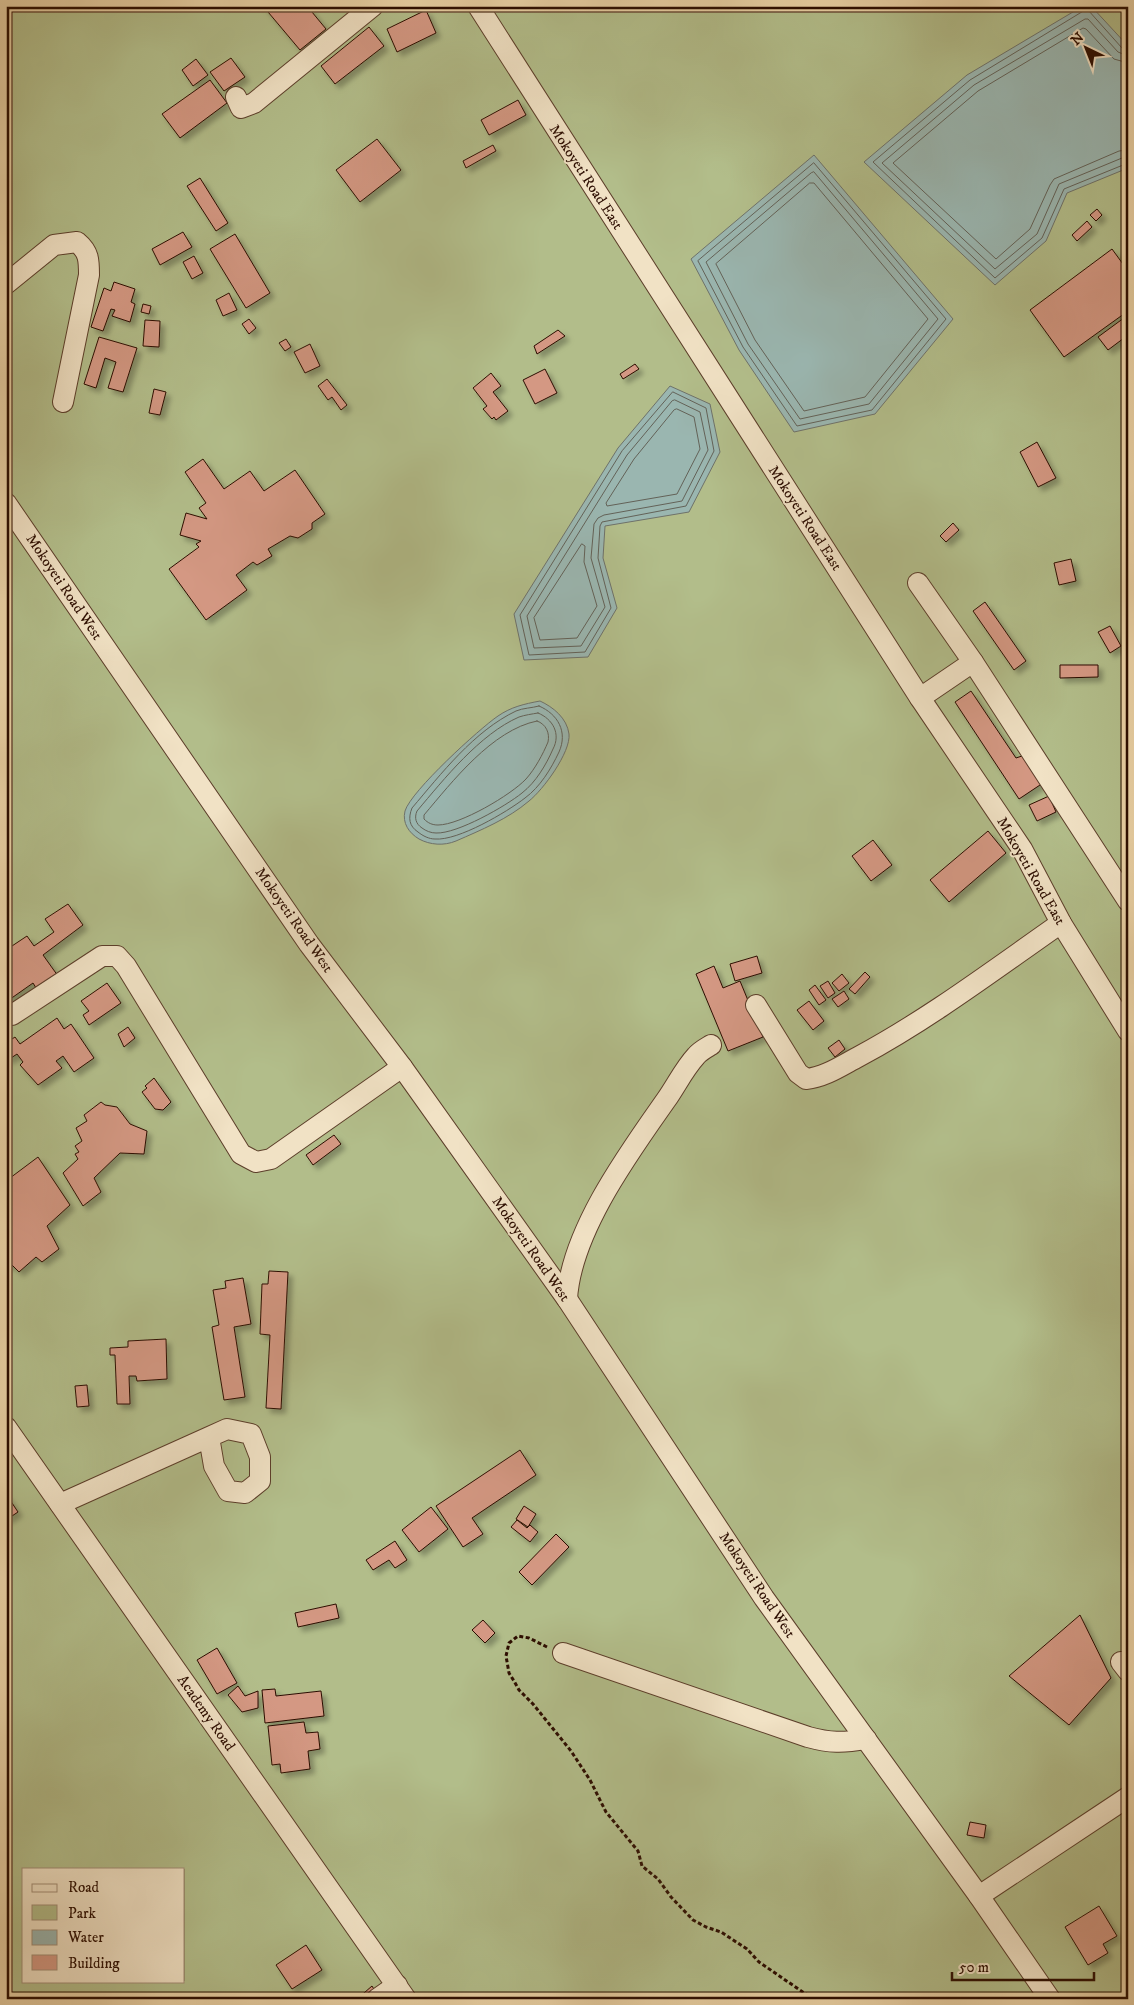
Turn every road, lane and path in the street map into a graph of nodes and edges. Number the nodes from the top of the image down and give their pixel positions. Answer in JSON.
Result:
{"nodes":[{"id":1,"x":373,"y":6,"type":"edge"},
{"id":2,"x":478,"y":6,"type":"edge"},
{"id":3,"x":236,"y":97,"type":"dead end"},
{"id":4,"x":6,"y":284,"type":"edge"},
{"id":5,"x":63,"y":402,"type":"dead end"},
{"id":6,"x":6,"y":502,"type":"edge"},
{"id":7,"x":918,"y":583,"type":"dead end"},
{"id":8,"x":973,"y":662,"type":"junction"},
{"id":9,"x":920,"y":698,"type":"junction"},
{"id":10,"x":1128,"y":901,"type":"edge"},
{"id":11,"x":1061,"y":923,"type":"junction"},
{"id":12,"x":756,"y":1005,"type":"dead end"},
{"id":13,"x":12,"y":1015,"type":"dead end"},
{"id":14,"x":1128,"y":1031,"type":"edge"},
{"id":15,"x":711,"y":1044,"type":"dead end"},
{"id":16,"x":402,"y":1067,"type":"junction"},
{"id":17,"x":567,"y":1299,"type":"junction"},
{"id":18,"x":6,"y":1427,"type":"edge"},
{"id":19,"x":209,"y":1437,"type":"dead end"},
{"id":20,"x":60,"y":1504,"type":"junction"},
{"id":21,"x":563,"y":1653,"type":"joint"},
{"id":22,"x":866,"y":1739,"type":"junction"},
{"id":23,"x":1128,"y":1797,"type":"edge"},
{"id":24,"x":979,"y":1896,"type":"junction"},
{"id":25,"x":401,"y":1992,"type":"edge"},
{"id":26,"x":377,"y":1999,"type":"edge"},
{"id":27,"x":813,"y":1999,"type":"edge"},
{"id":28,"x":1050,"y":1999,"type":"edge"}],
"edges":[{"from":1,"to":3,"type":"street"},
{"from":2,"to":9,"type":"street","name":"Mokoyeti Road East"},
{"from":4,"to":5,"type":"street"},
{"from":6,"to":16,"type":"street","name":"Mokoyeti Road West"},
{"from":7,"to":8,"type":"street"},
{"from":8,"to":9,"type":"street"},
{"from":8,"to":10,"type":"street"},
{"from":9,"to":11,"type":"street","name":"Mokoyeti Road East"},
{"from":11,"to":12,"type":"street"},
{"from":11,"to":14,"type":"street","name":"Mokoyeti Road East"},
{"from":13,"to":16,"type":"street"},
{"from":15,"to":17,"type":"street"},
{"from":16,"to":17,"type":"street","name":"Mokoyeti Road West"},
{"from":17,"to":22,"type":"street","name":"Mokoyeti Road West"},
{"from":18,"to":20,"type":"street","name":"Academy Road"},
{"from":19,"to":20,"type":"street"},
{"from":20,"to":25,"type":"street","name":"Academy Road"},
{"from":21,"to":22,"type":"street"},
{"from":21,"to":27,"type":"path"},
{"from":22,"to":24,"type":"street","name":"Mokoyeti Road West"},
{"from":23,"to":24,"type":"street"},
{"from":24,"to":28,"type":"street","name":"Mokoyeti Road West"},
{"from":25,"to":26,"type":"street"}]}
